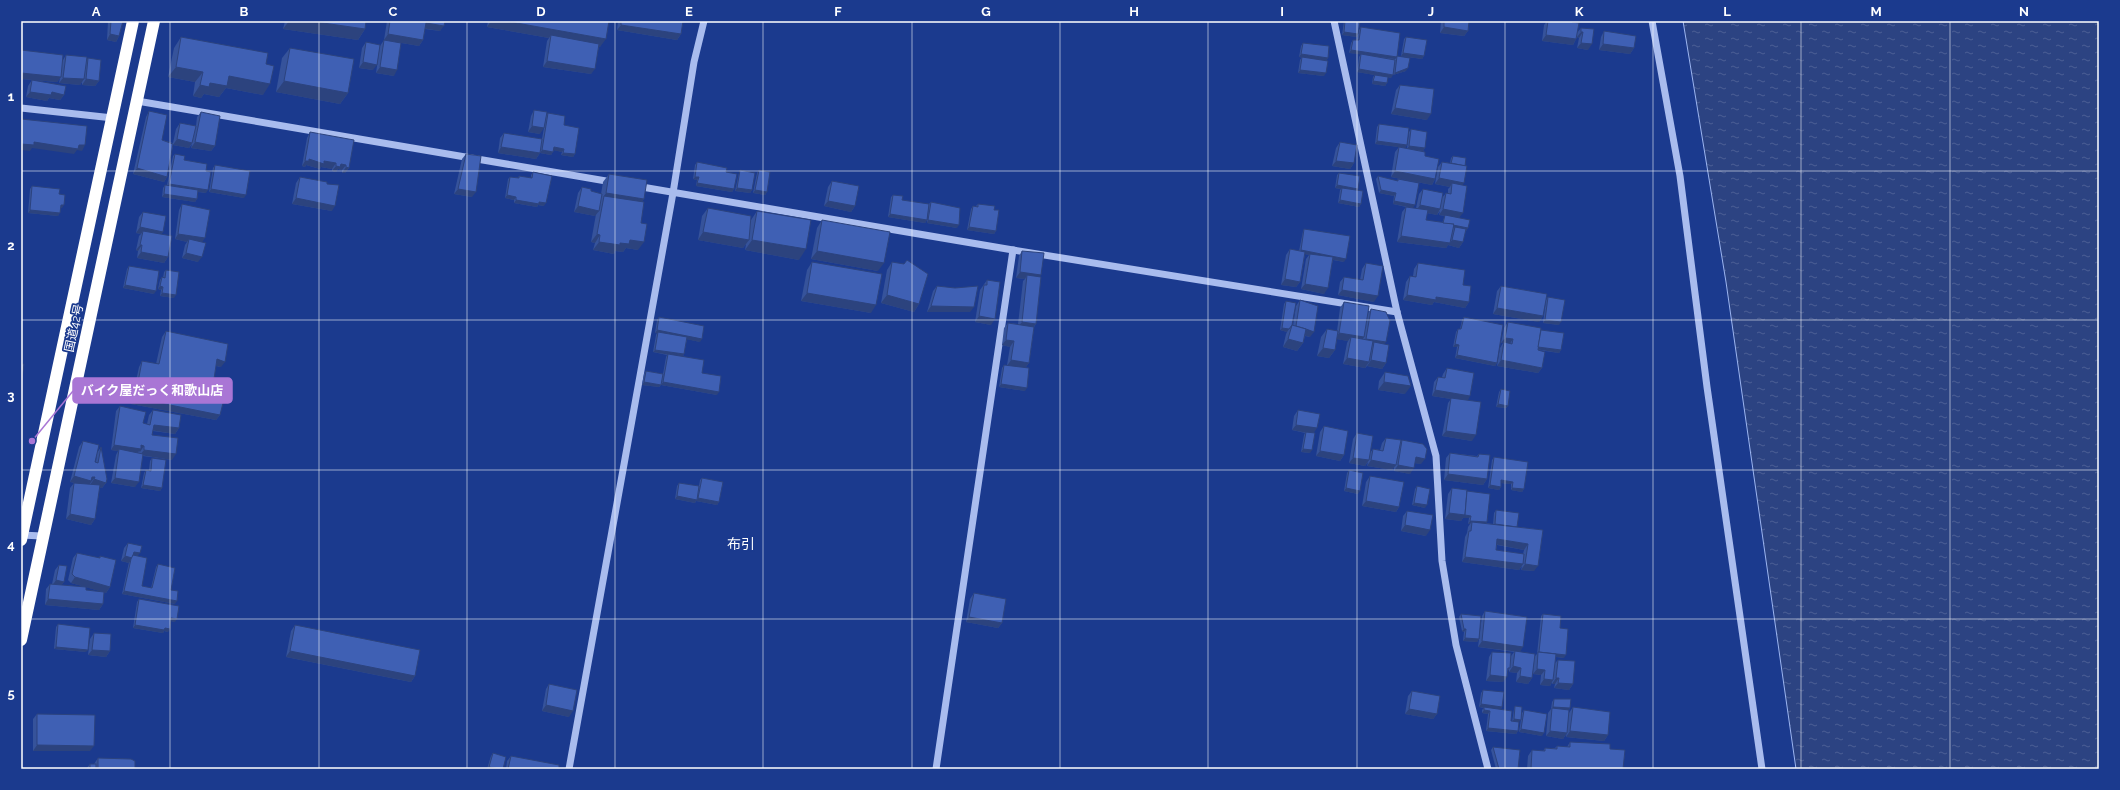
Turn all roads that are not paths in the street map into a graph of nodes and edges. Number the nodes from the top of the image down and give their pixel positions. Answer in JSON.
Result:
{"nodes":[{"id":1,"x":133,"y":21,"type":"edge"},
{"id":2,"x":154,"y":21,"type":"edge"},
{"id":3,"x":704,"y":21,"type":"edge"},
{"id":4,"x":1334,"y":21,"type":"edge"},
{"id":5,"x":1652,"y":21,"type":"edge"},
{"id":6,"x":136,"y":101,"type":"junction"},
{"id":7,"x":21,"y":108,"type":"edge"},
{"id":8,"x":113,"y":118,"type":"junction"},
{"id":9,"x":618,"y":183,"type":"edge"},
{"id":10,"x":626,"y":184,"type":"edge"},
{"id":11,"x":673,"y":192,"type":"junction"},
{"id":12,"x":1013,"y":250,"type":"junction"},
{"id":13,"x":1397,"y":312,"type":"junction"},
{"id":14,"x":21,"y":536,"type":"edge"},
{"id":15,"x":42,"y":536,"type":"junction"},
{"id":16,"x":21,"y":640,"type":"edge"},
{"id":17,"x":569,"y":769,"type":"edge"},
{"id":18,"x":936,"y":769,"type":"edge"},
{"id":19,"x":1488,"y":769,"type":"edge"},
{"id":20,"x":1762,"y":769,"type":"edge"}],
"edges":[{"from":1,"to":8,"type":"highway","name":"国道42号"},
{"from":2,"to":6,"type":"highway","name":"国道42号"},
{"from":3,"to":11,"type":"street"},
{"from":4,"to":13,"type":"street"},
{"from":5,"to":20,"type":"street"},
{"from":6,"to":9,"type":"street"},
{"from":6,"to":15,"type":"highway","name":"国道42号"},
{"from":7,"to":8,"type":"street"},
{"from":8,"to":14,"type":"highway","name":"国道42号"},
{"from":10,"to":11,"type":"street"},
{"from":11,"to":12,"type":"street"},
{"from":11,"to":17,"type":"street"},
{"from":12,"to":13,"type":"street"},
{"from":12,"to":18,"type":"street"},
{"from":13,"to":19,"type":"street"},
{"from":14,"to":15,"type":"street"},
{"from":15,"to":16,"type":"highway","name":"国道42号"}]}
